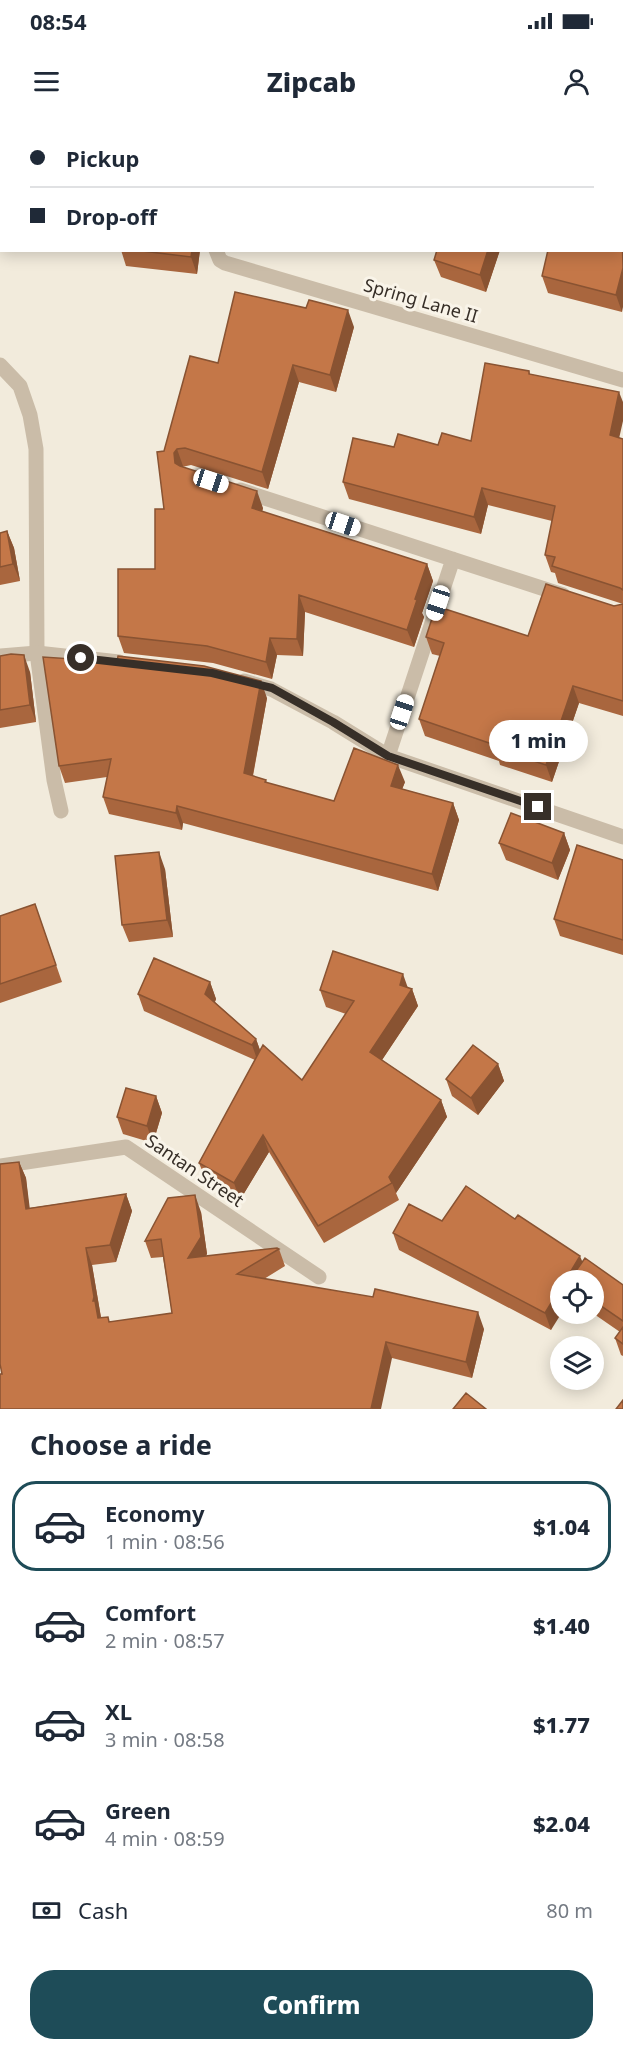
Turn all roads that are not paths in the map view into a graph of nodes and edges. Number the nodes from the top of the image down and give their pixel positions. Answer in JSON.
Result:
{"nodes":[{"id":1,"x":217,"y":252,"type":"edge"},
{"id":2,"x":0,"y":365,"type":"edge"},
{"id":3,"x":623,"y":380,"type":"edge"},
{"id":4,"x":222,"y":484,"type":"edge"},
{"id":5,"x":453,"y":559,"type":"junction"},
{"id":6,"x":578,"y":600,"type":"edge"},
{"id":7,"x":38,"y":653,"type":"junction"},
{"id":8,"x":0,"y":656,"type":"edge"},
{"id":9,"x":130,"y":664,"type":"edge"},
{"id":10,"x":232,"y":678,"type":"edge"},
{"id":11,"x":388,"y":756,"type":"junction"},
{"id":12,"x":61,"y":811,"type":"dead end"},
{"id":13,"x":623,"y":837,"type":"edge"},
{"id":14,"x":0,"y":1166,"type":"edge"},
{"id":15,"x":319,"y":1277,"type":"dead end"}],
"edges":[{"from":1,"to":3,"type":"street","name":"Spring Lane II"},
{"from":2,"to":7,"type":"street"},
{"from":4,"to":5,"type":"street"},
{"from":5,"to":6,"type":"street"},
{"from":5,"to":11,"type":"street"},
{"from":7,"to":8,"type":"street"},
{"from":7,"to":9,"type":"street"},
{"from":7,"to":12,"type":"street"},
{"from":10,"to":11,"type":"street"},
{"from":11,"to":13,"type":"street"},
{"from":14,"to":15,"type":"street","name":"Santan Street"}]}
